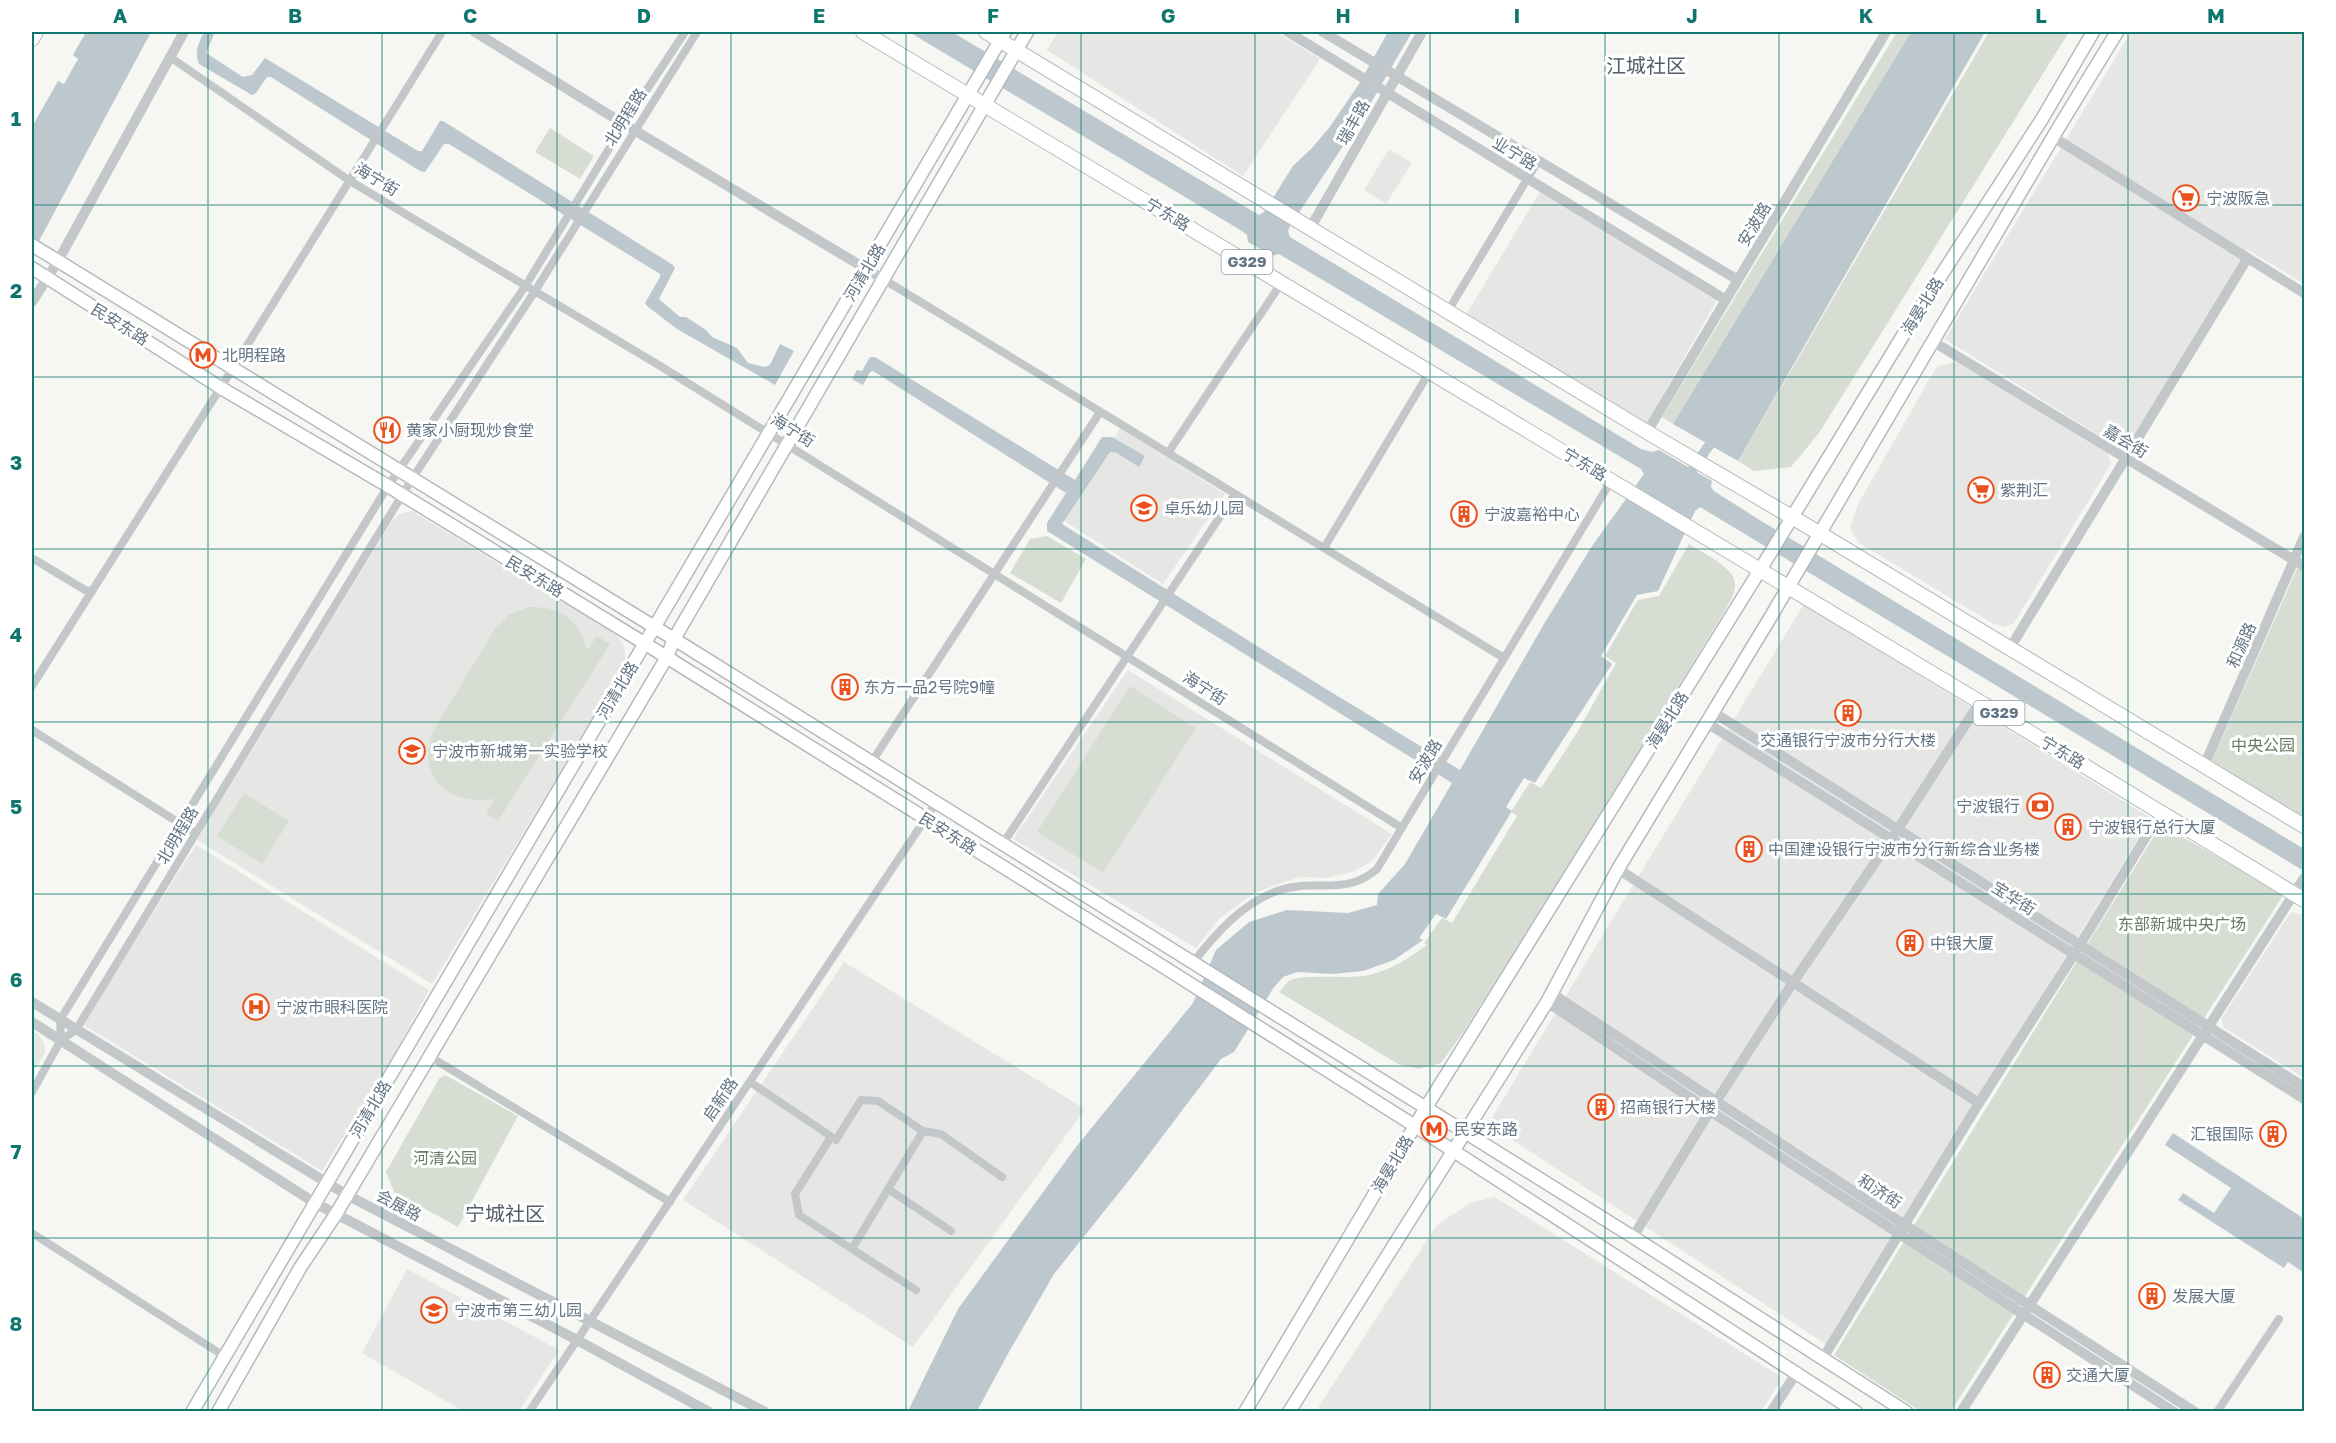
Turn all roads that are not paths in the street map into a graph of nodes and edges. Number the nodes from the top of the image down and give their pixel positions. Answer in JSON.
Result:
{"nodes":[{"id":1,"x":36,"y":32,"type":"edge"},
{"id":2,"x":184,"y":32,"type":"edge"},
{"id":3,"x":442,"y":32,"type":"edge"},
{"id":4,"x":475,"y":32,"type":"edge"},
{"id":5,"x":685,"y":32,"type":"edge"},
{"id":6,"x":697,"y":32,"type":"edge"},
{"id":7,"x":863,"y":32,"type":"edge"},
{"id":8,"x":986,"y":32,"type":"edge"},
{"id":9,"x":1027,"y":32,"type":"edge"},
{"id":10,"x":1288,"y":32,"type":"edge"},
{"id":11,"x":1323,"y":32,"type":"edge"},
{"id":12,"x":1422,"y":32,"type":"edge"},
{"id":13,"x":1886,"y":32,"type":"edge"},
{"id":14,"x":2093,"y":32,"type":"edge"},
{"id":15,"x":2117,"y":32,"type":"edge"},
{"id":16,"x":1003,"y":36,"type":"edge"},
{"id":17,"x":32,"y":39,"type":"edge"},
{"id":18,"x":1017,"y":49,"type":"junction"},
{"id":19,"x":170,"y":57,"type":"junction"},
{"id":20,"x":1396,"y":75,"type":"junction"},
{"id":21,"x":1387,"y":92,"type":"junction"},
{"id":22,"x":968,"y":95,"type":"junction"},
{"id":23,"x":985,"y":104,"type":"junction"},
{"id":24,"x":624,"y":124,"type":"junction"},
{"id":25,"x":634,"y":130,"type":"junction"},
{"id":26,"x":2053,"y":137,"type":"junction"},
{"id":27,"x":1538,"y":160,"type":"junction"},
{"id":28,"x":1527,"y":178,"type":"junction"},
{"id":29,"x":350,"y":181,"type":"junction"},
{"id":30,"x":1311,"y":227,"type":"junction"},
{"id":31,"x":32,"y":245,"type":"edge"},
{"id":32,"x":2247,"y":259,"type":"junction"},
{"id":33,"x":58,"y":261,"type":"junction"},
{"id":34,"x":32,"y":268,"type":"edge"},
{"id":35,"x":865,"y":269,"type":"junction"},
{"id":36,"x":47,"y":278,"type":"junction"},
{"id":37,"x":883,"y":279,"type":"junction"},
{"id":38,"x":1738,"y":280,"type":"junction"},
{"id":39,"x":1282,"y":282,"type":"junction"},
{"id":40,"x":525,"y":285,"type":"junction"},
{"id":41,"x":535,"y":291,"type":"junction"},
{"id":42,"x":2304,"y":293,"type":"edge"},
{"id":43,"x":1726,"y":300,"type":"junction"},
{"id":44,"x":32,"y":302,"type":"edge"},
{"id":45,"x":1448,"y":310,"type":"junction"},
{"id":46,"x":1932,"y":341,"type":"junction"},
{"id":47,"x":233,"y":368,"type":"junction"},
{"id":48,"x":1430,"y":372,"type":"junction"},
{"id":49,"x":221,"y":388,"type":"junction"},
{"id":50,"x":1100,"y":412,"type":"junction"},
{"id":51,"x":1647,"y":432,"type":"junction"},
{"id":52,"x":768,"y":433,"type":"junction"},
{"id":53,"x":787,"y":444,"type":"junction"},
{"id":54,"x":1168,"y":453,"type":"junction"},
{"id":55,"x":2126,"y":458,"type":"junction"},
{"id":56,"x":399,"y":470,"type":"junction"},
{"id":57,"x":412,"y":478,"type":"junction"},
{"id":58,"x":1611,"y":480,"type":"junction"},
{"id":59,"x":388,"y":486,"type":"junction"},
{"id":60,"x":1235,"y":494,"type":"junction"},
{"id":61,"x":402,"y":495,"type":"junction"},
{"id":62,"x":1792,"y":517,"type":"junction"},
{"id":63,"x":1819,"y":533,"type":"junction"},
{"id":64,"x":2304,"y":537,"type":"edge"},
{"id":65,"x":1324,"y":548,"type":"junction"},
{"id":66,"x":32,"y":558,"type":"edge"},
{"id":67,"x":2300,"y":563,"type":"edge"},
{"id":68,"x":1760,"y":570,"type":"junction"},
{"id":69,"x":994,"y":573,"type":"junction"},
{"id":70,"x":1788,"y":587,"type":"junction"},
{"id":71,"x":91,"y":591,"type":"junction"},
{"id":72,"x":654,"y":627,"type":"junction"},
{"id":73,"x":674,"y":639,"type":"junction"},
{"id":74,"x":644,"y":643,"type":"junction"},
{"id":75,"x":2010,"y":648,"type":"junction"},
{"id":76,"x":667,"y":657,"type":"junction"},
{"id":77,"x":1127,"y":657,"type":"junction"},
{"id":78,"x":1504,"y":658,"type":"junction"},
{"id":79,"x":32,"y":686,"type":"edge"},
{"id":80,"x":1980,"y":702,"type":"junction"},
{"id":81,"x":1710,"y":717,"type":"junction"},
{"id":82,"x":32,"y":730,"type":"edge"},
{"id":83,"x":871,"y":763,"type":"junction"},
{"id":84,"x":2204,"y":766,"type":"junction"},
{"id":85,"x":936,"y":803,"type":"junction"},
{"id":86,"x":2161,"y":812,"type":"junction"},
{"id":87,"x":926,"y":818,"type":"junction"},
{"id":88,"x":182,"y":824,"type":"junction"},
{"id":89,"x":2304,"y":826,"type":"edge"},
{"id":90,"x":1402,"y":828,"type":"junction"},
{"id":91,"x":195,"y":832,"type":"junction"},
{"id":92,"x":1895,"y":834,"type":"junction"},
{"id":93,"x":1002,"y":845,"type":"junction"},
{"id":94,"x":1618,"y":870,"type":"junction"},
{"id":95,"x":2304,"y":878,"type":"edge"},
{"id":96,"x":2299,"y":897,"type":"edge"},
{"id":97,"x":2077,"y":949,"type":"junction"},
{"id":98,"x":1192,"y":964,"type":"junction"},
{"id":99,"x":1793,"y":983,"type":"junction"},
{"id":100,"x":1549,"y":998,"type":"junction"},
{"id":101,"x":32,"y":1002,"type":"edge"},
{"id":102,"x":60,"y":1020,"type":"junction"},
{"id":103,"x":32,"y":1022,"type":"edge"},
{"id":104,"x":76,"y":1030,"type":"junction"},
{"id":105,"x":2207,"y":1031,"type":"junction"},
{"id":106,"x":62,"y":1040,"type":"junction"},
{"id":107,"x":429,"y":1056,"type":"junction"},
{"id":108,"x":750,"y":1082,"type":"junction"},
{"id":109,"x":2304,"y":1087,"type":"edge"},
{"id":110,"x":32,"y":1092,"type":"edge"},
{"id":111,"x":2304,"y":1099,"type":"edge"},
{"id":112,"x":1979,"y":1103,"type":"junction"},
{"id":113,"x":1713,"y":1106,"type":"junction"},
{"id":114,"x":1425,"y":1109,"type":"junction"},
{"id":115,"x":1415,"y":1126,"type":"junction"},
{"id":116,"x":923,"y":1131,"type":"junction"},
{"id":117,"x":1463,"y":1133,"type":"junction"},
{"id":118,"x":831,"y":1137,"type":"junction"},
{"id":119,"x":1453,"y":1151,"type":"junction"},
{"id":120,"x":1002,"y":1177,"type":"dead end"},
{"id":121,"x":326,"y":1182,"type":"junction"},
{"id":122,"x":888,"y":1189,"type":"junction"},
{"id":123,"x":347,"y":1195,"type":"junction"},
{"id":124,"x":670,"y":1202,"type":"junction"},
{"id":125,"x":315,"y":1203,"type":"junction"},
{"id":126,"x":336,"y":1214,"type":"junction"},
{"id":127,"x":1902,"y":1230,"type":"junction"},
{"id":128,"x":951,"y":1231,"type":"dead end"},
{"id":129,"x":32,"y":1233,"type":"edge"},
{"id":130,"x":1633,"y":1237,"type":"junction"},
{"id":131,"x":852,"y":1250,"type":"junction"},
{"id":132,"x":916,"y":1290,"type":"dead end"},
{"id":133,"x":2030,"y":1305,"type":"junction"},
{"id":134,"x":2024,"y":1315,"type":"junction"},
{"id":135,"x":2278,"y":1319,"type":"dead end"},
{"id":136,"x":590,"y":1321,"type":"junction"},
{"id":137,"x":577,"y":1340,"type":"junction"},
{"id":138,"x":224,"y":1356,"type":"junction"},
{"id":139,"x":1823,"y":1358,"type":"junction"},
{"id":140,"x":1797,"y":1372,"type":"junction"},
{"id":141,"x":192,"y":1412,"type":"edge"},
{"id":142,"x":218,"y":1412,"type":"edge"},
{"id":143,"x":529,"y":1412,"type":"edge"},
{"id":144,"x":709,"y":1412,"type":"edge"},
{"id":145,"x":765,"y":1412,"type":"edge"},
{"id":146,"x":1245,"y":1412,"type":"edge"},
{"id":147,"x":1290,"y":1412,"type":"edge"},
{"id":148,"x":1771,"y":1412,"type":"edge"},
{"id":149,"x":1856,"y":1412,"type":"edge"},
{"id":150,"x":1906,"y":1412,"type":"edge"},
{"id":151,"x":1961,"y":1412,"type":"edge"},
{"id":152,"x":2174,"y":1412,"type":"edge"},
{"id":153,"x":2195,"y":1412,"type":"edge"},
{"id":154,"x":2217,"y":1412,"type":"edge"}],
"edges":[{"from":1,"to":17,"type":"main road"},
{"from":2,"to":19,"type":"street"},
{"from":3,"to":29,"type":"street"},
{"from":4,"to":24,"type":"street"},
{"from":5,"to":24,"type":"street","name":"北明程路"},
{"from":6,"to":25,"type":"street","name":"北明程路"},
{"from":7,"to":22,"type":"main road","name":"宁东路","number":"G329"},
{"from":8,"to":16,"type":"main road"},
{"from":9,"to":18,"type":"main road","name":"河清北路"},
{"from":10,"to":21,"type":"street","name":"业宁路"},
{"from":11,"to":20,"type":"street","name":"业宁路"},
{"from":12,"to":20,"type":"street","name":"瑞丰路"},
{"from":13,"to":38,"type":"street","name":"安波路"},
{"from":14,"to":62,"type":"main road","name":"海晏北路"},
{"from":15,"to":26,"type":"main road","name":"海晏北路"},
{"from":16,"to":18,"type":"main road"},
{"from":16,"to":22,"type":"main road","name":"河清北路"},
{"from":18,"to":23,"type":"main road","name":"河清北路"},
{"from":18,"to":30,"type":"main road"},
{"from":19,"to":29,"type":"street","name":"海宁街"},
{"from":19,"to":33,"type":"street"},
{"from":20,"to":21,"type":"street","name":"瑞丰路"},
{"from":20,"to":27,"type":"street","name":"业宁路"},
{"from":21,"to":28,"type":"street","name":"业宁路"},
{"from":21,"to":30,"type":"street","name":"瑞丰路"},
{"from":22,"to":23,"type":"main road","name":"宁东路","number":"G329"},
{"from":22,"to":35,"type":"main road","name":"河清北路"},
{"from":23,"to":37,"type":"main road","name":"河清北路"},
{"from":23,"to":39,"type":"main road","name":"宁东路","number":"G329"},
{"from":24,"to":25,"type":"street"},
{"from":24,"to":40,"type":"street","name":"北明程路"},
{"from":25,"to":35,"type":"street"},
{"from":25,"to":41,"type":"street","name":"北明程路"},
{"from":26,"to":32,"type":"street"},
{"from":26,"to":46,"type":"main road","name":"海晏北路"},
{"from":27,"to":28,"type":"street"},
{"from":27,"to":38,"type":"street","name":"业宁路"},
{"from":28,"to":43,"type":"street","name":"业宁路"},
{"from":28,"to":45,"type":"street"},
{"from":29,"to":40,"type":"street","name":"海宁街"},
{"from":29,"to":47,"type":"street"},
{"from":30,"to":45,"type":"main road"},
{"from":31,"to":33,"type":"main road","name":"民安东路"},
{"from":32,"to":42,"type":"street"},
{"from":32,"to":55,"type":"street"},
{"from":33,"to":36,"type":"street"},
{"from":33,"to":47,"type":"main road","name":"民安东路"},
{"from":34,"to":36,"type":"main road","name":"民安东路"},
{"from":35,"to":37,"type":"street"},
{"from":35,"to":52,"type":"main road","name":"河清北路"},
{"from":36,"to":44,"type":"street"},
{"from":36,"to":49,"type":"main road","name":"民安东路"},
{"from":37,"to":50,"type":"street"},
{"from":37,"to":53,"type":"main road","name":"河清北路"},
{"from":38,"to":43,"type":"street","name":"安波路"},
{"from":39,"to":48,"type":"main road","name":"宁东路","number":"G329"},
{"from":39,"to":54,"type":"street"},
{"from":40,"to":41,"type":"street","name":"海宁街"},
{"from":40,"to":56,"type":"street","name":"北明程路"},
{"from":41,"to":52,"type":"street","name":"海宁街"},
{"from":41,"to":57,"type":"street","name":"北明程路"},
{"from":43,"to":51,"type":"street","name":"安波路"},
{"from":45,"to":51,"type":"main road"},
{"from":46,"to":55,"type":"street","name":"嘉会街"},
{"from":46,"to":63,"type":"main road","name":"海晏北路"},
{"from":47,"to":49,"type":"street"},
{"from":47,"to":56,"type":"main road","name":"民安东路"},
{"from":48,"to":58,"type":"main road","name":"宁东路","number":"G329"},
{"from":48,"to":65,"type":"street"},
{"from":49,"to":59,"type":"main road","name":"民安东路"},
{"from":49,"to":71,"type":"street"},
{"from":50,"to":54,"type":"street"},
{"from":50,"to":69,"type":"street"},
{"from":51,"to":62,"type":"main road"},
{"from":52,"to":53,"type":"street","name":"海宁街"},
{"from":52,"to":72,"type":"main road","name":"河清北路"},
{"from":53,"to":69,"type":"street","name":"海宁街"},
{"from":53,"to":73,"type":"main road","name":"河清北路"},
{"from":54,"to":60,"type":"street"},
{"from":55,"to":67,"type":"street","name":"嘉会街"},
{"from":55,"to":75,"type":"street"},
{"from":56,"to":57,"type":"main road","name":"民安东路"},
{"from":56,"to":59,"type":"street","name":"北明程路"},
{"from":57,"to":61,"type":"street","name":"北明程路"},
{"from":57,"to":72,"type":"main road","name":"民安东路"},
{"from":58,"to":68,"type":"main road","name":"宁东路","number":"G329"},
{"from":58,"to":78,"type":"street","name":"安波路"},
{"from":59,"to":61,"type":"main road","name":"民安东路"},
{"from":59,"to":88,"type":"street","name":"北明程路"},
{"from":60,"to":65,"type":"street"},
{"from":60,"to":77,"type":"street"},
{"from":61,"to":74,"type":"main road","name":"民安东路"},
{"from":61,"to":91,"type":"street","name":"北明程路"},
{"from":62,"to":63,"type":"main road"},
{"from":62,"to":68,"type":"main road","name":"海晏北路"},
{"from":63,"to":70,"type":"main road","name":"海晏北路"},
{"from":63,"to":75,"type":"main road"},
{"from":64,"to":67,"type":"street","name":"和源路"},
{"from":65,"to":78,"type":"street"},
{"from":66,"to":71,"type":"street"},
{"from":67,"to":84,"type":"street","name":"和源路"},
{"from":68,"to":70,"type":"main road","name":"宁东路","number":"G329"},
{"from":68,"to":114,"type":"main road","name":"海晏北路"},
{"from":69,"to":77,"type":"street","name":"海宁街"},
{"from":69,"to":83,"type":"street"},
{"from":70,"to":80,"type":"main road","name":"宁东路","number":"G329"},
{"from":70,"to":81,"type":"main road","name":"海晏北路"},
{"from":71,"to":79,"type":"street"},
{"from":72,"to":73,"type":"main road","name":"民安东路"},
{"from":72,"to":74,"type":"main road","name":"河清北路"},
{"from":73,"to":76,"type":"main road","name":"河清北路"},
{"from":73,"to":83,"type":"main road","name":"民安东路"},
{"from":74,"to":76,"type":"main road","name":"民安东路"},
{"from":74,"to":121,"type":"main road","name":"河清北路"},
{"from":75,"to":84,"type":"main road"},
{"from":76,"to":87,"type":"main road","name":"民安东路"},
{"from":76,"to":107,"type":"main road","name":"河清北路"},
{"from":77,"to":90,"type":"street","name":"海宁街"},
{"from":77,"to":93,"type":"street"},
{"from":78,"to":90,"type":"street","name":"安波路"},
{"from":80,"to":86,"type":"main road","name":"宁东路","number":"G329"},
{"from":80,"to":92,"type":"street"},
{"from":81,"to":92,"type":"street","name":"宝华街"},
{"from":81,"to":94,"type":"main road","name":"海晏北路"},
{"from":82,"to":88,"type":"street"},
{"from":83,"to":85,"type":"main road","name":"民安东路"},
{"from":84,"to":89,"type":"main road"},
{"from":85,"to":87,"type":"street","name":"启新路"},
{"from":85,"to":93,"type":"main road","name":"民安东路"},
{"from":86,"to":96,"type":"main road","name":"宁东路","number":"G329"},
{"from":86,"to":97,"type":"street"},
{"from":87,"to":108,"type":"street","name":"启新路"},
{"from":87,"to":115,"type":"main road","name":"民安东路"},
{"from":88,"to":91,"type":"street"},
{"from":88,"to":102,"type":"street","name":"北明程路"},
{"from":90,"to":98,"type":"street","name":"安波路"},
{"from":91,"to":104,"type":"street","name":"北明程路"},
{"from":92,"to":97,"type":"street","name":"宝华街"},
{"from":92,"to":99,"type":"street"},
{"from":93,"to":98,"type":"main road","name":"民安东路"},
{"from":94,"to":99,"type":"street"},
{"from":94,"to":100,"type":"main road","name":"海晏北路"},
{"from":95,"to":96,"type":"street"},
{"from":96,"to":105,"type":"street"},
{"from":97,"to":105,"type":"street","name":"宝华街"},
{"from":97,"to":112,"type":"street"},
{"from":98,"to":114,"type":"main road","name":"民安东路"},
{"from":99,"to":112,"type":"street"},
{"from":99,"to":113,"type":"street"},
{"from":100,"to":113,"type":"street","name":"和济街"},
{"from":100,"to":117,"type":"main road","name":"海晏北路"},
{"from":101,"to":102,"type":"street","name":"会展路"},
{"from":102,"to":104,"type":"street","name":"会展路"},
{"from":102,"to":106,"type":"street"},
{"from":103,"to":106,"type":"street"},
{"from":104,"to":106,"type":"street","name":"北明程路"},
{"from":104,"to":121,"type":"street","name":"会展路"},
{"from":105,"to":109,"type":"street","name":"宝华街"},
{"from":105,"to":111,"type":"street","name":"宝华街"},
{"from":105,"to":133,"type":"street"},
{"from":106,"to":110,"type":"street","name":"北明程路"},
{"from":106,"to":125,"type":"street"},
{"from":107,"to":123,"type":"main road","name":"河清北路"},
{"from":107,"to":124,"type":"street"},
{"from":108,"to":118,"type":"street"},
{"from":108,"to":124,"type":"street","name":"启新路"},
{"from":112,"to":127,"type":"street"},
{"from":113,"to":127,"type":"street","name":"和济街"},
{"from":113,"to":130,"type":"street"},
{"from":114,"to":115,"type":"main road","name":"海晏北路"},
{"from":114,"to":117,"type":"main road","name":"民安东路"},
{"from":115,"to":119,"type":"main road","name":"民安东路"},
{"from":115,"to":146,"type":"main road","name":"海晏北路"},
{"from":116,"to":118,"type":"street"},
{"from":116,"to":120,"type":"street"},
{"from":116,"to":122,"type":"street"},
{"from":117,"to":119,"type":"main road","name":"海晏北路"},
{"from":117,"to":130,"type":"main road","name":"民安东路"},
{"from":118,"to":131,"type":"street"},
{"from":119,"to":140,"type":"main road","name":"民安东路"},
{"from":119,"to":147,"type":"main road","name":"海晏北路"},
{"from":121,"to":123,"type":"street","name":"会展路"},
{"from":121,"to":125,"type":"main road","name":"河清北路"},
{"from":122,"to":128,"type":"street"},
{"from":122,"to":131,"type":"street"},
{"from":123,"to":126,"type":"main road","name":"河清北路"},
{"from":123,"to":136,"type":"street","name":"会展路"},
{"from":124,"to":136,"type":"street","name":"启新路"},
{"from":125,"to":126,"type":"street"},
{"from":125,"to":138,"type":"main road","name":"河清北路"},
{"from":126,"to":137,"type":"street"},
{"from":126,"to":142,"type":"main road","name":"河清北路"},
{"from":127,"to":133,"type":"street","name":"和济街"},
{"from":127,"to":134,"type":"street","name":"和济街"},
{"from":127,"to":139,"type":"street"},
{"from":129,"to":138,"type":"street"},
{"from":130,"to":139,"type":"main road","name":"民安东路"},
{"from":131,"to":132,"type":"street"},
{"from":133,"to":134,"type":"street"},
{"from":133,"to":153,"type":"street","name":"和济街"},
{"from":134,"to":151,"type":"street"},
{"from":134,"to":152,"type":"street","name":"和济街"},
{"from":135,"to":154,"type":"street"},
{"from":136,"to":137,"type":"street","name":"启新路"},
{"from":136,"to":145,"type":"street","name":"会展路"},
{"from":137,"to":143,"type":"street","name":"启新路"},
{"from":137,"to":144,"type":"street"},
{"from":138,"to":141,"type":"main road","name":"河清北路"},
{"from":139,"to":150,"type":"main road","name":"民安东路"},
{"from":140,"to":148,"type":"street"},
{"from":140,"to":149,"type":"main road","name":"民安东路"}]}
